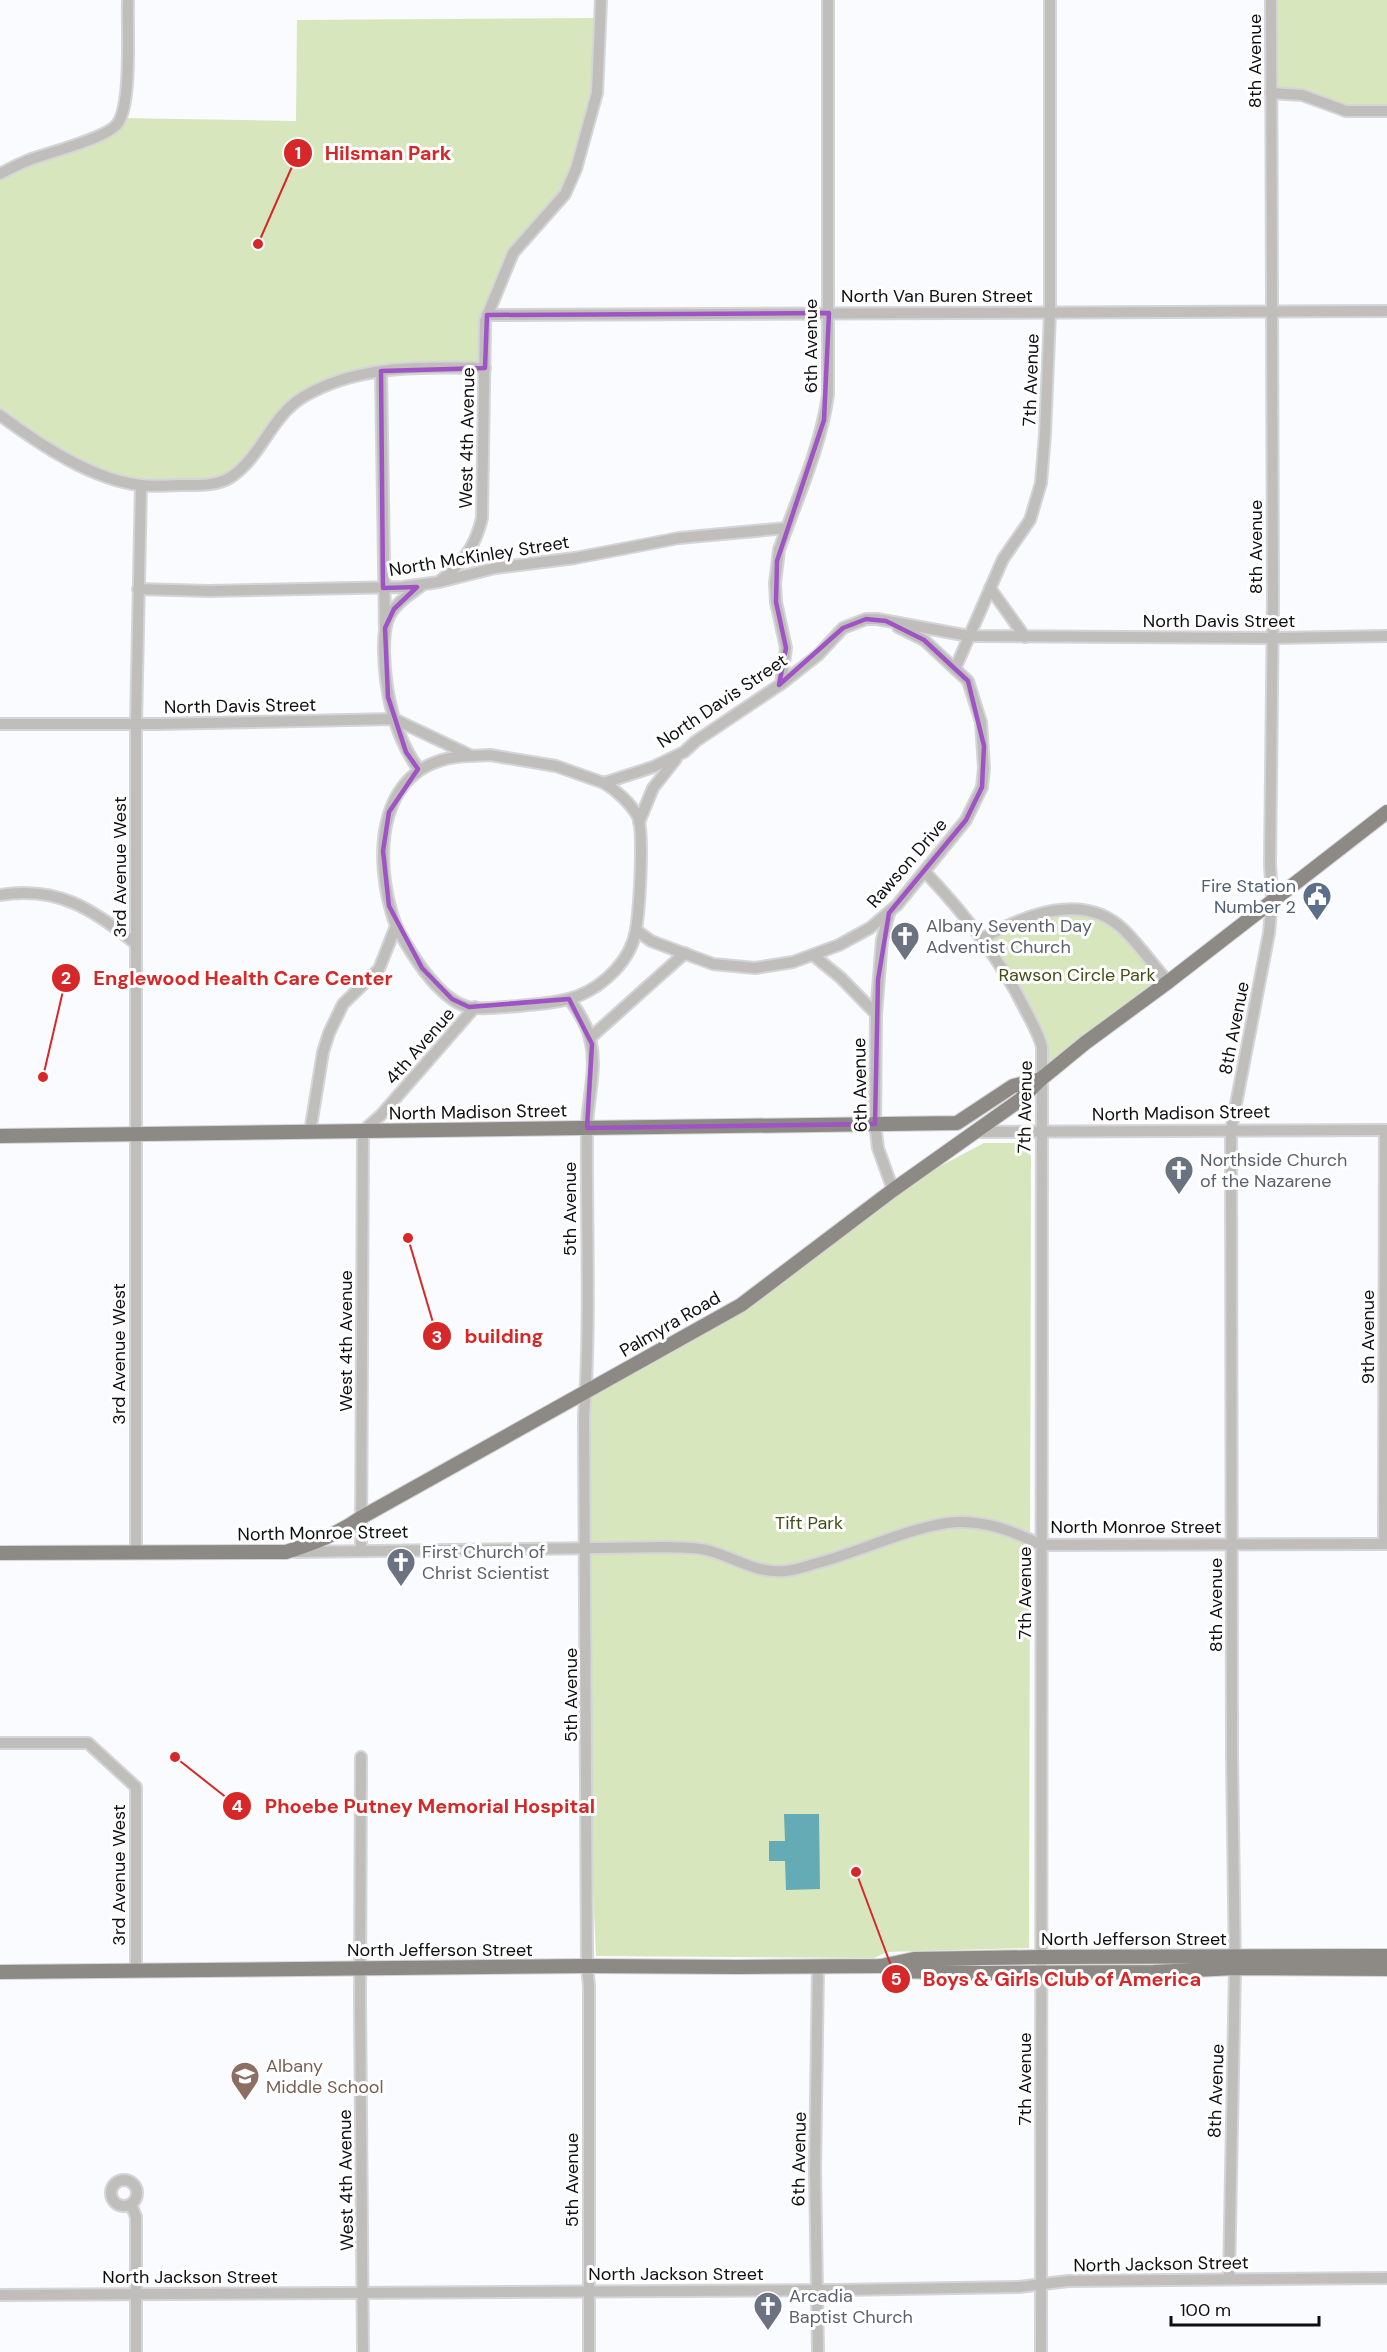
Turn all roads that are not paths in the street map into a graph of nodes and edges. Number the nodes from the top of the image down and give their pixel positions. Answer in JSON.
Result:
{"nodes":[{"id":1,"x":128,"y":0,"type":"edge"},
{"id":2,"x":601,"y":0,"type":"edge"},
{"id":3,"x":828,"y":0,"type":"edge"},
{"id":4,"x":1050,"y":0,"type":"edge"},
{"id":5,"x":1271,"y":0,"type":"edge"},
{"id":6,"x":1271,"y":93,"type":"junction"},
{"id":7,"x":1387,"y":111,"type":"edge"},
{"id":8,"x":0,"y":174,"type":"edge"},
{"id":9,"x":1387,"y":311,"type":"edge"},
{"id":10,"x":829,"y":312,"type":"junction"},
{"id":11,"x":1050,"y":313,"type":"junction"},
{"id":12,"x":1273,"y":313,"type":"junction"},
{"id":13,"x":487,"y":315,"type":"junction"},
{"id":14,"x":485,"y":368,"type":"junction"},
{"id":15,"x":381,"y":371,"type":"junction"},
{"id":16,"x":0,"y":415,"type":"edge"},
{"id":17,"x":141,"y":485,"type":"junction"},
{"id":18,"x":787,"y":528,"type":"junction"},
{"id":19,"x":439,"y":582,"type":"junction"},
{"id":20,"x":424,"y":585,"type":"junction"},
{"id":21,"x":383,"y":588,"type":"junction"},
{"id":22,"x":990,"y":588,"type":"junction"},
{"id":23,"x":138,"y":589,"type":"junction"},
{"id":24,"x":886,"y":621,"type":"junction"},
{"id":25,"x":385,"y":628,"type":"junction"},
{"id":26,"x":969,"y":636,"type":"junction"},
{"id":27,"x":1387,"y":636,"type":"edge"},
{"id":28,"x":1025,"y":637,"type":"junction"},
{"id":29,"x":1273,"y":638,"type":"junction"},
{"id":30,"x":955,"y":669,"type":"junction"},
{"id":31,"x":781,"y":684,"type":"junction"},
{"id":32,"x":394,"y":719,"type":"junction"},
{"id":33,"x":0,"y":724,"type":"edge"},
{"id":34,"x":136,"y":724,"type":"junction"},
{"id":35,"x":684,"y":752,"type":"junction"},
{"id":36,"x":472,"y":756,"type":"junction"},
{"id":37,"x":419,"y":770,"type":"junction"},
{"id":38,"x":604,"y":783,"type":"junction"},
{"id":39,"x":1387,"y":812,"type":"edge"},
{"id":40,"x":639,"y":823,"type":"junction"},
{"id":41,"x":925,"y":872,"type":"junction"},
{"id":42,"x":0,"y":895,"type":"edge"},
{"id":43,"x":1272,"y":899,"type":"junction"},
{"id":44,"x":889,"y":913,"type":"junction"},
{"id":45,"x":396,"y":926,"type":"junction"},
{"id":46,"x":636,"y":930,"type":"junction"},
{"id":47,"x":983,"y":938,"type":"junction"},
{"id":48,"x":136,"y":944,"type":"junction"},
{"id":49,"x":685,"y":953,"type":"junction"},
{"id":50,"x":813,"y":955,"type":"junction"},
{"id":51,"x":1168,"y":982,"type":"junction"},
{"id":52,"x":569,"y":999,"type":"junction"},
{"id":53,"x":475,"y":1007,"type":"junction"},
{"id":54,"x":876,"y":1014,"type":"junction"},
{"id":55,"x":590,"y":1038,"type":"junction"},
{"id":56,"x":1041,"y":1079,"type":"junction"},
{"id":57,"x":957,"y":1123,"type":"joint"},
{"id":58,"x":875,"y":1124,"type":"junction"},
{"id":59,"x":587,"y":1128,"type":"junction"},
{"id":60,"x":1386,"y":1130,"type":"edge"},
{"id":61,"x":363,"y":1131,"type":"junction"},
{"id":62,"x":1232,"y":1131,"type":"junction"},
{"id":63,"x":310,"y":1132,"type":"junction"},
{"id":64,"x":975,"y":1132,"type":"junction"},
{"id":65,"x":1041,"y":1133,"type":"junction"},
{"id":66,"x":136,"y":1134,"type":"junction"},
{"id":67,"x":0,"y":1136,"type":"edge"},
{"id":68,"x":893,"y":1190,"type":"junction"},
{"id":69,"x":586,"y":1393,"type":"junction"},
{"id":70,"x":362,"y":1517,"type":"junction"},
{"id":71,"x":1386,"y":1544,"type":"edge"},
{"id":72,"x":1041,"y":1545,"type":"junction"},
{"id":73,"x":1232,"y":1546,"type":"junction"},
{"id":74,"x":586,"y":1549,"type":"junction"},
{"id":75,"x":361,"y":1551,"type":"junction"},
{"id":76,"x":286,"y":1552,"type":"junction"},
{"id":77,"x":0,"y":1553,"type":"edge"},
{"id":78,"x":136,"y":1553,"type":"junction"},
{"id":79,"x":0,"y":1743,"type":"edge"},
{"id":80,"x":361,"y":1757,"type":"dead end"},
{"id":81,"x":1387,"y":1956,"type":"edge"},
{"id":82,"x":1042,"y":1957,"type":"junction"},
{"id":83,"x":1235,"y":1963,"type":"junction"},
{"id":84,"x":587,"y":1966,"type":"junction"},
{"id":85,"x":818,"y":1966,"type":"junction"},
{"id":86,"x":881,"y":1966,"type":"junction"},
{"id":87,"x":360,"y":1969,"type":"junction"},
{"id":88,"x":1387,"y":1969,"type":"edge"},
{"id":89,"x":136,"y":1971,"type":"junction"},
{"id":90,"x":0,"y":1972,"type":"edge"},
{"id":91,"x":1041,"y":1973,"type":"junction"},
{"id":92,"x":131,"y":2204,"type":"dead end"},
{"id":93,"x":1387,"y":2278,"type":"edge"},
{"id":94,"x":1229,"y":2279,"type":"junction"},
{"id":95,"x":1042,"y":2285,"type":"junction"},
{"id":96,"x":817,"y":2290,"type":"junction"},
{"id":97,"x":589,"y":2291,"type":"junction"},
{"id":98,"x":363,"y":2293,"type":"junction"},
{"id":99,"x":136,"y":2294,"type":"junction"},
{"id":100,"x":0,"y":2295,"type":"edge"},
{"id":101,"x":136,"y":2352,"type":"edge"},
{"id":102,"x":363,"y":2352,"type":"edge"},
{"id":103,"x":589,"y":2352,"type":"edge"},
{"id":104,"x":818,"y":2352,"type":"edge"},
{"id":105,"x":1041,"y":2352,"type":"edge"}],
"edges":[{"from":1,"to":8,"type":"street"},
{"from":2,"to":13,"type":"street"},
{"from":3,"to":10,"type":"street","name":"6th Avenue"},
{"from":4,"to":11,"type":"street","name":"7th Avenue"},
{"from":5,"to":6,"type":"street","name":"8th Avenue"},
{"from":6,"to":7,"type":"street"},
{"from":6,"to":12,"type":"street","name":"8th Avenue"},
{"from":9,"to":12,"type":"street","name":"North Van Buren Street"},
{"from":10,"to":11,"type":"street","name":"North Van Buren Street"},
{"from":10,"to":13,"type":"street","name":"North Van Buren Street"},
{"from":10,"to":18,"type":"street","name":"6th Avenue"},
{"from":11,"to":12,"type":"street","name":"North Van Buren Street"},
{"from":11,"to":22,"type":"street","name":"7th Avenue"},
{"from":12,"to":29,"type":"street","name":"8th Avenue"},
{"from":13,"to":14,"type":"street","name":"West 4th Avenue"},
{"from":14,"to":15,"type":"street"},
{"from":14,"to":19,"type":"street","name":"West 4th Avenue"},
{"from":15,"to":17,"type":"street"},
{"from":15,"to":21,"type":"street"},
{"from":16,"to":17,"type":"street"},
{"from":17,"to":23,"type":"street","name":"3rd Avenue West"},
{"from":18,"to":19,"type":"street","name":"North McKinley Street"},
{"from":18,"to":31,"type":"street","name":"6th Avenue"},
{"from":19,"to":20,"type":"street","name":"North McKinley Street"},
{"from":20,"to":21,"type":"street","name":"North McKinley Street"},
{"from":20,"to":25,"type":"street"},
{"from":21,"to":23,"type":"street","name":"North McKinley Street"},
{"from":21,"to":25,"type":"street"},
{"from":22,"to":26,"type":"street","name":"7th Avenue"},
{"from":22,"to":28,"type":"street"},
{"from":23,"to":34,"type":"street","name":"3rd Avenue West"},
{"from":24,"to":26,"type":"street","name":"North Davis Street"},
{"from":24,"to":30,"type":"street","name":"Rawson Drive"},
{"from":24,"to":31,"type":"street","name":"North Davis Street"},
{"from":25,"to":32,"type":"street"},
{"from":26,"to":28,"type":"street","name":"North Davis Street"},
{"from":26,"to":30,"type":"street"},
{"from":27,"to":29,"type":"street","name":"North Davis Street"},
{"from":28,"to":29,"type":"street","name":"North Davis Street"},
{"from":29,"to":43,"type":"street","name":"8th Avenue"},
{"from":30,"to":41,"type":"street","name":"Rawson Drive"},
{"from":31,"to":35,"type":"street","name":"North Davis Street"},
{"from":32,"to":34,"type":"street","name":"North Davis Street"},
{"from":32,"to":36,"type":"street","name":"North Davis Street"},
{"from":32,"to":37,"type":"street"},
{"from":33,"to":34,"type":"street","name":"North Davis Street"},
{"from":34,"to":48,"type":"street","name":"3rd Avenue West"},
{"from":35,"to":38,"type":"street","name":"North Davis Street"},
{"from":35,"to":40,"type":"street"},
{"from":36,"to":37,"type":"street"},
{"from":36,"to":38,"type":"street","name":"North Davis Street"},
{"from":37,"to":45,"type":"street"},
{"from":38,"to":40,"type":"street"},
{"from":39,"to":43,"type":"main road","name":"Palmyra Road"},
{"from":40,"to":46,"type":"street"},
{"from":41,"to":44,"type":"street","name":"Rawson Drive"},
{"from":41,"to":47,"type":"street","name":"7th Avenue"},
{"from":42,"to":48,"type":"street"},
{"from":43,"to":51,"type":"main road","name":"Palmyra Road"},
{"from":43,"to":62,"type":"street","name":"8th Avenue"},
{"from":44,"to":50,"type":"street","name":"Rawson Drive"},
{"from":44,"to":54,"type":"street","name":"6th Avenue"},
{"from":45,"to":53,"type":"street"},
{"from":45,"to":63,"type":"street"},
{"from":46,"to":49,"type":"street"},
{"from":46,"to":52,"type":"street"},
{"from":47,"to":51,"type":"street"},
{"from":47,"to":56,"type":"street","name":"7th Avenue"},
{"from":48,"to":66,"type":"street","name":"3rd Avenue West"},
{"from":49,"to":50,"type":"street","name":"Rawson Drive"},
{"from":49,"to":55,"type":"street"},
{"from":50,"to":54,"type":"street","name":"6th Avenue"},
{"from":51,"to":56,"type":"main road","name":"Palmyra Road"},
{"from":52,"to":53,"type":"street"},
{"from":52,"to":55,"type":"street","name":"5th Avenue"},
{"from":53,"to":61,"type":"street","name":"4th Avenue"},
{"from":54,"to":58,"type":"street","name":"6th Avenue"},
{"from":55,"to":59,"type":"street","name":"5th Avenue"},
{"from":56,"to":57,"type":"main road","name":"Palmyra Road"},
{"from":56,"to":64,"type":"main road","name":"Palmyra Road"},
{"from":56,"to":65,"type":"street","name":"7th Avenue"},
{"from":57,"to":58,"type":"main road","name":"North Madison Street"},
{"from":58,"to":59,"type":"main road","name":"North Madison Street"},
{"from":58,"to":68,"type":"street","name":"6th Avenue"},
{"from":59,"to":61,"type":"main road","name":"North Madison Street"},
{"from":59,"to":69,"type":"street","name":"5th Avenue"},
{"from":60,"to":62,"type":"street","name":"North Madison Street"},
{"from":60,"to":71,"type":"street","name":"9th Avenue"},
{"from":61,"to":63,"type":"main road","name":"North Madison Street"},
{"from":61,"to":70,"type":"street","name":"West 4th Avenue"},
{"from":62,"to":65,"type":"street","name":"North Madison Street"},
{"from":62,"to":73,"type":"street","name":"8th Avenue"},
{"from":63,"to":66,"type":"main road","name":"North Madison Street"},
{"from":64,"to":65,"type":"street","name":"North Madison Street"},
{"from":64,"to":68,"type":"main road","name":"Palmyra Road"},
{"from":65,"to":72,"type":"street","name":"7th Avenue"},
{"from":66,"to":67,"type":"main road","name":"North Madison Street"},
{"from":66,"to":78,"type":"street","name":"3rd Avenue West"},
{"from":68,"to":69,"type":"main road","name":"Palmyra Road"},
{"from":69,"to":70,"type":"main road","name":"Palmyra Road"},
{"from":69,"to":74,"type":"street","name":"5th Avenue"},
{"from":70,"to":75,"type":"street","name":"West 4th Avenue"},
{"from":70,"to":76,"type":"main road","name":"Palmyra Road"},
{"from":71,"to":73,"type":"street","name":"North Monroe Street"},
{"from":72,"to":73,"type":"street","name":"North Monroe Street"},
{"from":72,"to":74,"type":"street","name":"North Monroe Street"},
{"from":72,"to":82,"type":"street","name":"7th Avenue"},
{"from":73,"to":83,"type":"street","name":"8th Avenue"},
{"from":74,"to":75,"type":"street","name":"North Monroe Street"},
{"from":74,"to":84,"type":"street","name":"5th Avenue"},
{"from":75,"to":76,"type":"street","name":"North Monroe Street"},
{"from":76,"to":78,"type":"main road","name":"North Monroe Street"},
{"from":77,"to":78,"type":"main road","name":"North Monroe Street"},
{"from":79,"to":89,"type":"street","name":"3rd Avenue West"},
{"from":80,"to":87,"type":"street","name":"West 4th Avenue"},
{"from":81,"to":83,"type":"main road","name":"North Jefferson Street"},
{"from":82,"to":83,"type":"main road","name":"North Jefferson Street"},
{"from":82,"to":86,"type":"main road","name":"North Jefferson Street"},
{"from":82,"to":91,"type":"street","name":"7th Avenue"},
{"from":83,"to":88,"type":"main road","name":"North Jefferson Street"},
{"from":83,"to":91,"type":"main road","name":"North Jefferson Street"},
{"from":83,"to":94,"type":"street","name":"8th Avenue"},
{"from":84,"to":85,"type":"main road","name":"North Jefferson Street"},
{"from":84,"to":87,"type":"main road","name":"North Jefferson Street"},
{"from":84,"to":97,"type":"street","name":"5th Avenue"},
{"from":85,"to":86,"type":"main road","name":"North Jefferson Street"},
{"from":85,"to":96,"type":"street","name":"6th Avenue"},
{"from":86,"to":91,"type":"main road","name":"North Jefferson Street"},
{"from":87,"to":89,"type":"main road","name":"North Jefferson Street"},
{"from":87,"to":98,"type":"street","name":"West 4th Avenue"},
{"from":89,"to":90,"type":"main road","name":"North Jefferson Street"},
{"from":91,"to":95,"type":"street","name":"7th Avenue"},
{"from":92,"to":99,"type":"street"},
{"from":93,"to":94,"type":"street","name":"North Jackson Street"},
{"from":94,"to":95,"type":"street","name":"North Jackson Street"},
{"from":95,"to":96,"type":"street","name":"North Jackson Street"},
{"from":95,"to":105,"type":"street","name":"7th Avenue"},
{"from":96,"to":97,"type":"street","name":"North Jackson Street"},
{"from":96,"to":104,"type":"street","name":"6th Avenue"},
{"from":97,"to":98,"type":"street","name":"North Jackson Street"},
{"from":97,"to":103,"type":"street","name":"5th Avenue"},
{"from":98,"to":99,"type":"street","name":"North Jackson Street"},
{"from":98,"to":102,"type":"street","name":"West 4th Avenue"},
{"from":99,"to":100,"type":"street","name":"North Jackson Street"},
{"from":99,"to":101,"type":"street"}]}
